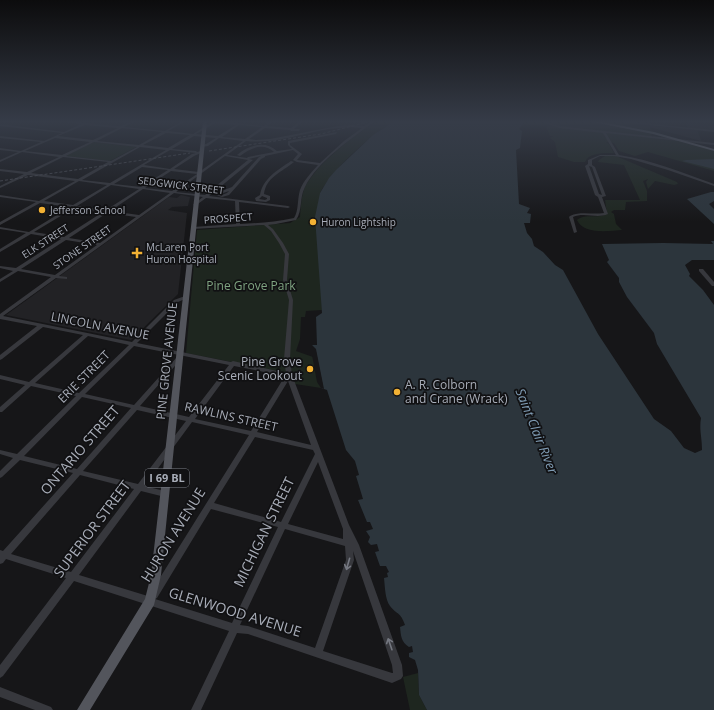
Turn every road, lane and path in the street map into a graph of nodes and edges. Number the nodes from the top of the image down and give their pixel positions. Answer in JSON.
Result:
{"nodes":[{"id":1,"x":14,"y":155,"type":"edge"},
{"id":2,"x":54,"y":155,"type":"edge"},
{"id":3,"x":124,"y":155,"type":"edge"},
{"id":4,"x":159,"y":155,"type":"edge"},
{"id":5,"x":193,"y":155,"type":"edge"},
{"id":6,"x":201,"y":155,"type":"edge"},
{"id":7,"x":299,"y":155,"type":"edge"},
{"id":8,"x":331,"y":155,"type":"edge"},
{"id":9,"x":616,"y":155,"type":"edge"},
{"id":10,"x":618,"y":155,"type":"edge"},
{"id":11,"x":627,"y":155,"type":"edge"},
{"id":12,"x":63,"y":156,"type":"junction"},
{"id":13,"x":224,"y":156,"type":"joint"},
{"id":14,"x":264,"y":156,"type":"joint"},
{"id":15,"x":632,"y":157,"type":"junction"},
{"id":16,"x":248,"y":160,"type":"junction"},
{"id":17,"x":0,"y":161,"type":"edge"},
{"id":18,"x":295,"y":161,"type":"junction"},
{"id":19,"x":112,"y":162,"type":"junction"},
{"id":20,"x":320,"y":164,"type":"junction"},
{"id":21,"x":142,"y":166,"type":"junction"},
{"id":22,"x":170,"y":169,"type":"junction"},
{"id":23,"x":0,"y":170,"type":"edge"},
{"id":24,"x":28,"y":174,"type":"junction"},
{"id":25,"x":198,"y":174,"type":"junction"},
{"id":26,"x":79,"y":180,"type":"junction"},
{"id":27,"x":111,"y":184,"type":"junction"},
{"id":28,"x":714,"y":185,"type":"edge"},
{"id":29,"x":0,"y":187,"type":"edge"},
{"id":30,"x":141,"y":188,"type":"junction"},
{"id":31,"x":233,"y":188,"type":"dead end"},
{"id":32,"x":172,"y":192,"type":"junction"},
{"id":33,"x":196,"y":195,"type":"junction"},
{"id":34,"x":262,"y":195,"type":"dead end"},
{"id":35,"x":0,"y":196,"type":"edge"},
{"id":36,"x":206,"y":196,"type":"junction"},
{"id":37,"x":237,"y":200,"type":"junction"},
{"id":38,"x":40,"y":202,"type":"junction"},
{"id":39,"x":195,"y":205,"type":"junction"},
{"id":40,"x":73,"y":207,"type":"junction"},
{"id":41,"x":288,"y":207,"type":"dead end"},
{"id":42,"x":106,"y":211,"type":"junction"},
{"id":43,"x":139,"y":216,"type":"junction"},
{"id":44,"x":264,"y":223,"type":"junction"},
{"id":45,"x":0,"y":224,"type":"edge"},
{"id":46,"x":238,"y":225,"type":"junction"},
{"id":47,"x":0,"y":228,"type":"edge"},
{"id":48,"x":193,"y":228,"type":"junction"},
{"id":49,"x":575,"y":232,"type":"dead end"},
{"id":50,"x":30,"y":233,"type":"junction"},
{"id":51,"x":65,"y":239,"type":"junction"},
{"id":52,"x":100,"y":244,"type":"junction"},
{"id":53,"x":0,"y":251,"type":"edge"},
{"id":54,"x":0,"y":267,"type":"edge"},
{"id":55,"x":17,"y":270,"type":"junction"},
{"id":56,"x":701,"y":270,"type":"dead end"},
{"id":57,"x":55,"y":276,"type":"junction"},
{"id":58,"x":65,"y":278,"type":"dead end"},
{"id":59,"x":0,"y":281,"type":"edge"},
{"id":60,"x":714,"y":285,"type":"edge"},
{"id":61,"x":185,"y":297,"type":"junction"},
{"id":62,"x":0,"y":316,"type":"edge"},
{"id":63,"x":42,"y":325,"type":"junction"},
{"id":64,"x":87,"y":334,"type":"junction"},
{"id":65,"x":134,"y":343,"type":"junction"},
{"id":66,"x":179,"y":356,"type":"junction"},
{"id":67,"x":0,"y":358,"type":"edge"},
{"id":68,"x":233,"y":363,"type":"junction"},
{"id":69,"x":289,"y":375,"type":"junction"},
{"id":70,"x":0,"y":377,"type":"edge"},
{"id":71,"x":30,"y":383,"type":"junction"},
{"id":72,"x":81,"y":395,"type":"junction"},
{"id":73,"x":135,"y":406,"type":"junction"},
{"id":74,"x":0,"y":410,"type":"edge"},
{"id":75,"x":173,"y":415,"type":"junction"},
{"id":76,"x":191,"y":419,"type":"junction"},
{"id":77,"x":254,"y":433,"type":"junction"},
{"id":78,"x":169,"y":448,"type":"junction"},
{"id":79,"x":317,"y":451,"type":"junction"},
{"id":80,"x":0,"y":452,"type":"edge"},
{"id":81,"x":19,"y":456,"type":"junction"},
{"id":82,"x":77,"y":471,"type":"junction"},
{"id":83,"x":0,"y":475,"type":"edge"},
{"id":84,"x":140,"y":488,"type":"junction"},
{"id":85,"x":165,"y":494,"type":"junction"},
{"id":86,"x":209,"y":505,"type":"junction"},
{"id":87,"x":283,"y":525,"type":"junction"},
{"id":88,"x":345,"y":526,"type":"junction"},
{"id":89,"x":347,"y":542,"type":"junction"},
{"id":90,"x":1,"y":556,"type":"edge"},
{"id":91,"x":73,"y":576,"type":"junction"},
{"id":92,"x":150,"y":601,"type":"junction"},
{"id":93,"x":234,"y":628,"type":"junction"},
{"id":94,"x":318,"y":653,"type":"junction"},
{"id":95,"x":0,"y":672,"type":"edge"},
{"id":96,"x":0,"y":692,"type":"edge"},
{"id":97,"x":48,"y":710,"type":"edge"},
{"id":98,"x":83,"y":710,"type":"edge"},
{"id":99,"x":196,"y":710,"type":"edge"}],
"edges":[{"from":1,"to":17,"type":"street"},
{"from":2,"to":12,"type":"street"},
{"from":3,"to":19,"type":"street"},
{"from":4,"to":21,"type":"street"},
{"from":5,"to":22,"type":"street","name":"ELK STREET"},
{"from":6,"to":25,"type":"main road","name":"PINE GROVE AVENUE","number":"I 69 BL"},
{"from":7,"to":18,"type":"street"},
{"from":8,"to":20,"type":"street"},
{"from":9,"to":49,"type":"street"},
{"from":10,"to":15,"type":"street"},
{"from":11,"to":15,"type":"street"},
{"from":12,"to":19,"type":"street"},
{"from":12,"to":24,"type":"street"},
{"from":13,"to":16,"type":"street"},
{"from":13,"to":25,"type":"street","name":"STONE STREET"},
{"from":14,"to":16,"type":"street"},
{"from":14,"to":31,"type":"street"},
{"from":15,"to":28,"type":"street"},
{"from":16,"to":36,"type":"street"},
{"from":18,"to":20,"type":"street"},
{"from":18,"to":34,"type":"street"},
{"from":19,"to":26,"type":"street"},
{"from":20,"to":44,"type":"street","name":"PROSPECT"},
{"from":21,"to":22,"type":"street"},
{"from":21,"to":27,"type":"street"},
{"from":22,"to":25,"type":"street"},
{"from":22,"to":30,"type":"street","name":"ELK STREET"},
{"from":23,"to":24,"type":"street","name":"SEDGWICK STREET"},
{"from":24,"to":26,"type":"street","name":"SEDGWICK STREET"},
{"from":24,"to":29,"type":"street"},
{"from":25,"to":32,"type":"street","name":"STONE STREET"},
{"from":25,"to":33,"type":"main road","name":"PINE GROVE AVENUE","number":"I 69 BL"},
{"from":26,"to":27,"type":"street","name":"SEDGWICK STREET"},
{"from":26,"to":38,"type":"street"},
{"from":27,"to":30,"type":"street","name":"SEDGWICK STREET"},
{"from":27,"to":40,"type":"street"},
{"from":30,"to":32,"type":"street","name":"SEDGWICK STREET"},
{"from":30,"to":42,"type":"street","name":"ELK STREET"},
{"from":32,"to":33,"type":"street","name":"SEDGWICK STREET"},
{"from":32,"to":43,"type":"street","name":"STONE STREET"},
{"from":33,"to":36,"type":"street","name":"SEDGWICK STREET"},
{"from":33,"to":39,"type":"main road","name":"PINE GROVE AVENUE","number":"I 69 BL"},
{"from":35,"to":38,"type":"street"},
{"from":36,"to":37,"type":"street","name":"SEDGWICK STREET"},
{"from":36,"to":39,"type":"street"},
{"from":37,"to":41,"type":"street","name":"SEDGWICK STREET"},
{"from":37,"to":46,"type":"street"},
{"from":38,"to":40,"type":"street"},
{"from":38,"to":45,"type":"street"},
{"from":39,"to":48,"type":"main road","name":"PINE GROVE AVENUE","number":"I 69 BL"},
{"from":40,"to":42,"type":"street"},
{"from":40,"to":50,"type":"street"},
{"from":42,"to":43,"type":"street"},
{"from":42,"to":51,"type":"street","name":"ELK STREET"},
{"from":43,"to":52,"type":"street","name":"STONE STREET"},
{"from":44,"to":46,"type":"street","name":"PROSPECT"},
{"from":44,"to":69,"type":"street"},
{"from":46,"to":48,"type":"street","name":"PROSPECT"},
{"from":47,"to":50,"type":"street"},
{"from":48,"to":61,"type":"main road","name":"PINE GROVE AVENUE","number":"I 69 BL"},
{"from":50,"to":51,"type":"street"},
{"from":50,"to":53,"type":"street"},
{"from":51,"to":52,"type":"street"},
{"from":51,"to":55,"type":"street","name":"ELK STREET"},
{"from":52,"to":57,"type":"street","name":"STONE STREET"},
{"from":54,"to":55,"type":"street"},
{"from":55,"to":57,"type":"street"},
{"from":55,"to":59,"type":"street","name":"ELK STREET"},
{"from":56,"to":60,"type":"street"},
{"from":57,"to":58,"type":"street"},
{"from":57,"to":62,"type":"street","name":"STONE STREET"},
{"from":61,"to":65,"type":"street","name":"ERIE STREET"},
{"from":61,"to":66,"type":"main road","name":"PINE GROVE AVENUE","number":"I 69 BL"},
{"from":62,"to":63,"type":"street","name":"LINCOLN AVENUE"},
{"from":63,"to":64,"type":"street","name":"LINCOLN AVENUE"},
{"from":63,"to":67,"type":"street"},
{"from":64,"to":65,"type":"street","name":"LINCOLN AVENUE"},
{"from":64,"to":71,"type":"street"},
{"from":65,"to":66,"type":"street","name":"LINCOLN AVENUE"},
{"from":65,"to":72,"type":"street","name":"ERIE STREET"},
{"from":66,"to":68,"type":"street","name":"LINCOLN AVENUE"},
{"from":66,"to":73,"type":"street","name":"ONTARIO STREET"},
{"from":66,"to":75,"type":"main road","name":"PINE GROVE AVENUE","number":"I 69 BL"},
{"from":68,"to":69,"type":"street","name":"LINCOLN AVENUE"},
{"from":68,"to":76,"type":"street","name":"SUPERIOR STREET"},
{"from":69,"to":77,"type":"street","name":"HURON AVENUE"},
{"from":69,"to":79,"type":"street"},
{"from":70,"to":71,"type":"street","name":"RAWLINS STREET"},
{"from":71,"to":72,"type":"street","name":"RAWLINS STREET"},
{"from":71,"to":74,"type":"street"},
{"from":72,"to":73,"type":"street","name":"RAWLINS STREET"},
{"from":72,"to":81,"type":"street","name":"ERIE STREET"},
{"from":73,"to":75,"type":"street","name":"RAWLINS STREET"},
{"from":73,"to":82,"type":"street","name":"ONTARIO STREET"},
{"from":75,"to":76,"type":"street","name":"RAWLINS STREET"},
{"from":75,"to":78,"type":"main road","name":"PINE GROVE AVENUE","number":"I 69 BL"},
{"from":76,"to":77,"type":"street","name":"RAWLINS STREET"},
{"from":76,"to":78,"type":"street","name":"SUPERIOR STREET"},
{"from":77,"to":79,"type":"street","name":"RAWLINS STREET"},
{"from":77,"to":86,"type":"street","name":"HURON AVENUE"},
{"from":78,"to":84,"type":"street","name":"SUPERIOR STREET"},
{"from":78,"to":85,"type":"main road","name":"PINE GROVE AVENUE","number":"I 69 BL"},
{"from":79,"to":87,"type":"street","name":"MICHIGAN STREET"},
{"from":79,"to":88,"type":"street"},
{"from":80,"to":81,"type":"street"},
{"from":81,"to":82,"type":"street"},
{"from":81,"to":83,"type":"street","name":"ERIE STREET"},
{"from":82,"to":84,"type":"street"},
{"from":82,"to":90,"type":"street","name":"ONTARIO STREET"},
{"from":84,"to":85,"type":"street"},
{"from":84,"to":91,"type":"street","name":"SUPERIOR STREET"},
{"from":85,"to":92,"type":"main road","name":"PINE GROVE AVENUE","number":"I 69 BL"},
{"from":86,"to":87,"type":"street"},
{"from":86,"to":92,"type":"street","name":"HURON AVENUE"},
{"from":87,"to":89,"type":"street"},
{"from":87,"to":93,"type":"street","name":"MICHIGAN STREET"},
{"from":88,"to":89,"type":"street"},
{"from":94,"to":88,"type":"street","name":"GLENWOOD AVENUE","one_way":true},
{"from":89,"to":94,"type":"street","one_way":true},
{"from":90,"to":91,"type":"street","name":"GLENWOOD AVENUE"},
{"from":91,"to":92,"type":"street","name":"GLENWOOD AVENUE"},
{"from":91,"to":95,"type":"street","name":"SUPERIOR STREET"},
{"from":92,"to":93,"type":"street","name":"GLENWOOD AVENUE"},
{"from":92,"to":98,"type":"main road","name":"HURON AVENUE","number":"I 69 BL"},
{"from":93,"to":94,"type":"street","name":"GLENWOOD AVENUE"},
{"from":93,"to":99,"type":"street","name":"MICHIGAN STREET"},
{"from":96,"to":97,"type":"street"}]}
